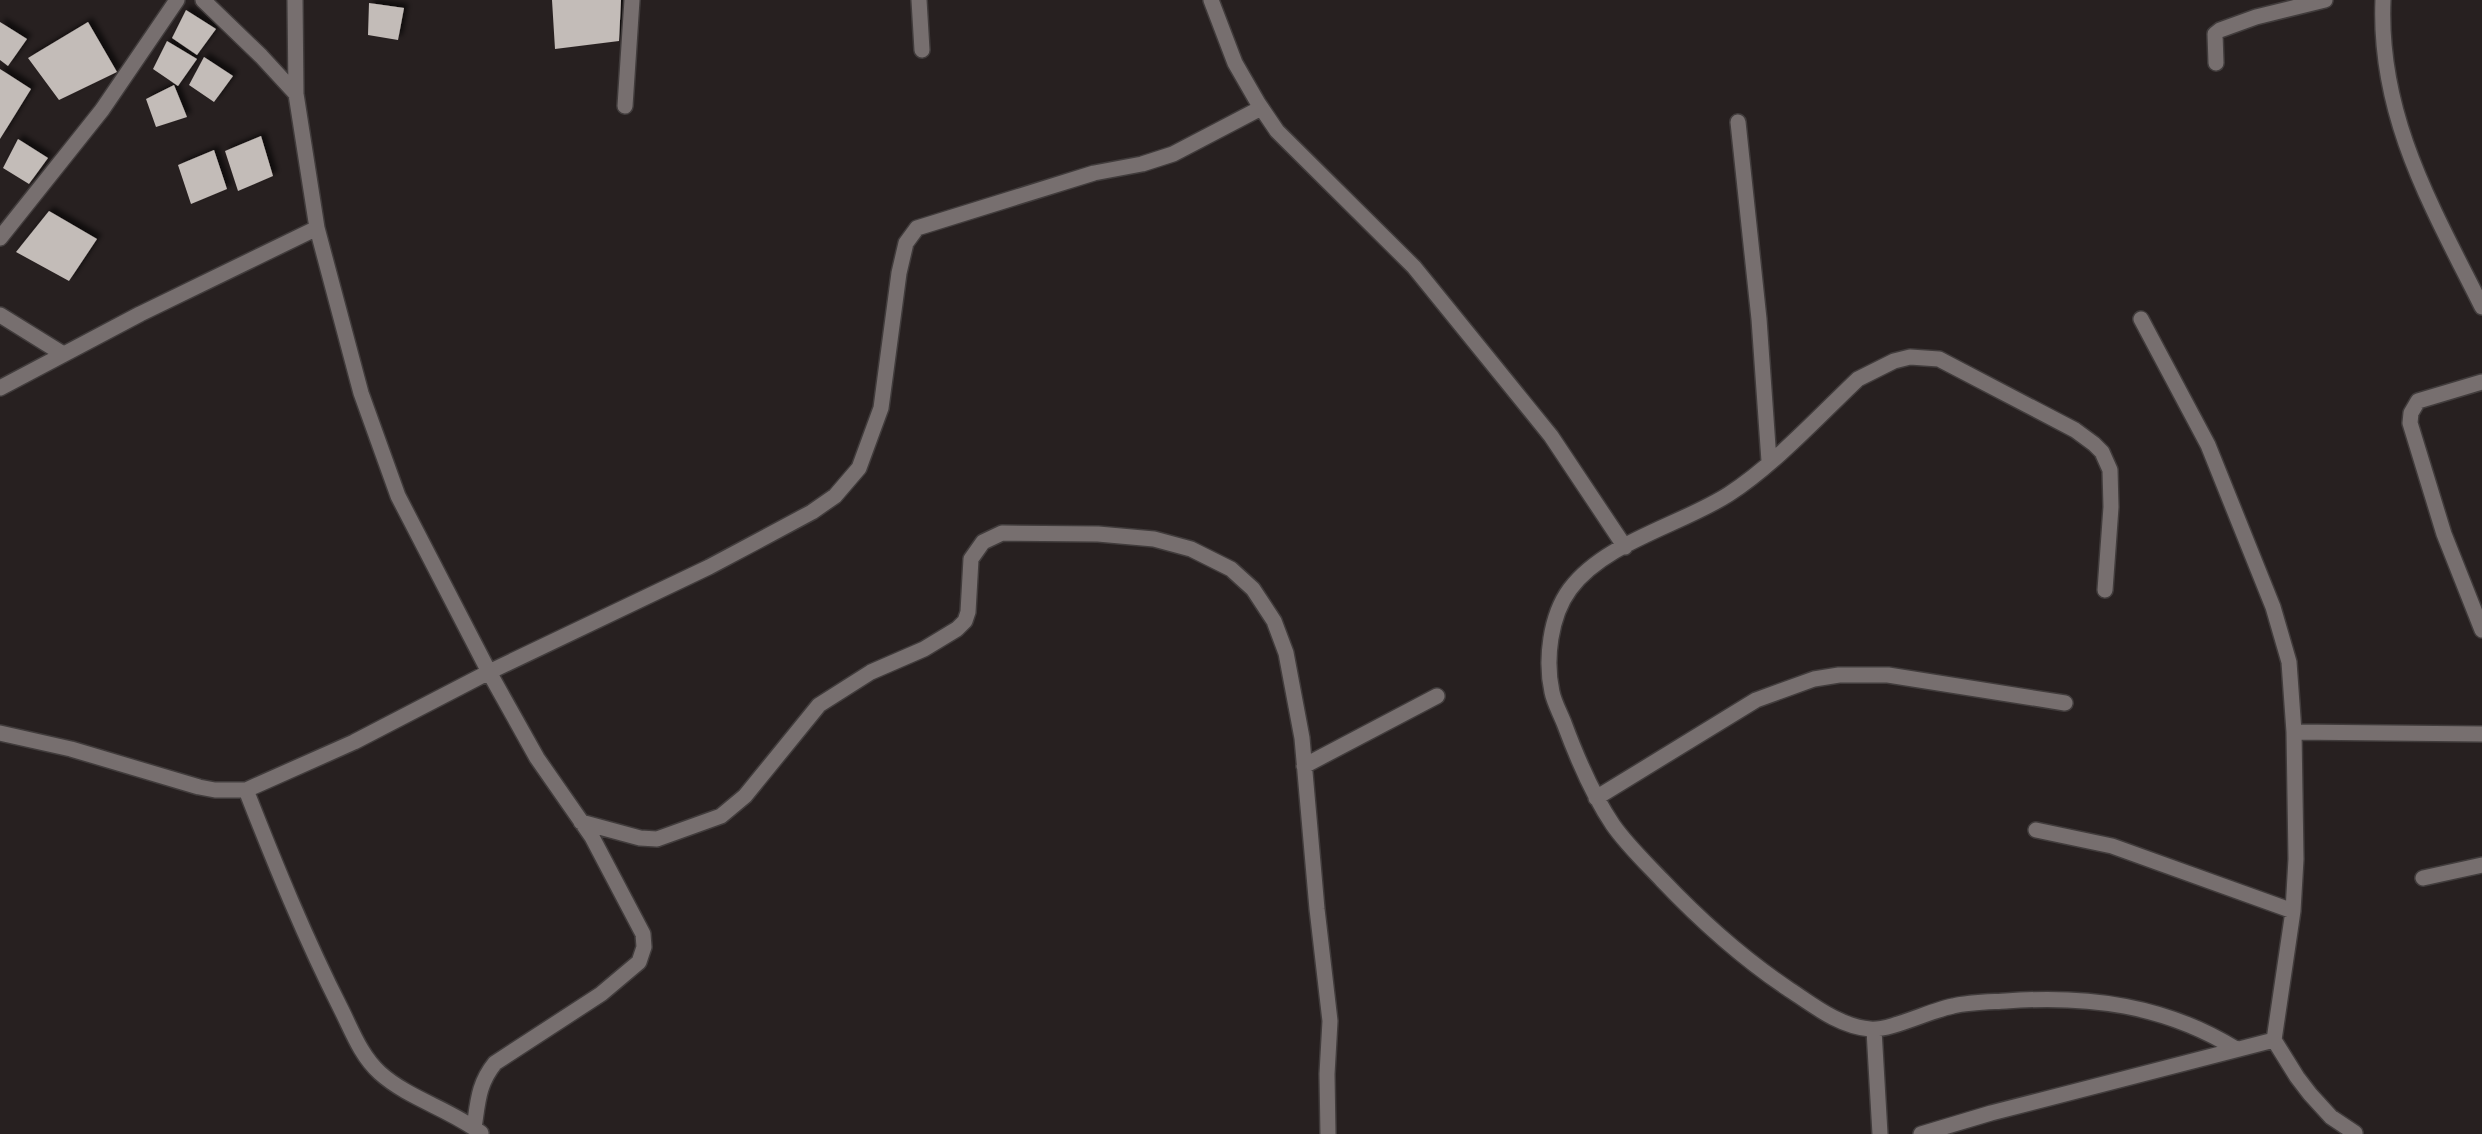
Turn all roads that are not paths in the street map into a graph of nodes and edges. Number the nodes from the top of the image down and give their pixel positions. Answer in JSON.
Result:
{"nodes":[{"id":1,"x":177,"y":0,"type":"edge"},
{"id":2,"x":203,"y":0,"type":"edge"},
{"id":3,"x":295,"y":0,"type":"edge"},
{"id":4,"x":632,"y":0,"type":"edge"},
{"id":5,"x":919,"y":0,"type":"edge"},
{"id":6,"x":1211,"y":0,"type":"edge"},
{"id":7,"x":2325,"y":0,"type":"edge"},
{"id":8,"x":2383,"y":0,"type":"edge"},
{"id":9,"x":922,"y":50,"type":"dead end"},
{"id":10,"x":2216,"y":63,"type":"dead end"},
{"id":11,"x":296,"y":94,"type":"junction"},
{"id":12,"x":625,"y":106,"type":"dead end"},
{"id":13,"x":1261,"y":108,"type":"junction"},
{"id":14,"x":1738,"y":122,"type":"dead end"},
{"id":15,"x":317,"y":228,"type":"junction"},
{"id":16,"x":0,"y":238,"type":"edge"},
{"id":17,"x":2482,"y":307,"type":"edge"},
{"id":18,"x":0,"y":315,"type":"edge"},
{"id":19,"x":2141,"y":319,"type":"dead end"},
{"id":20,"x":63,"y":354,"type":"junction"},
{"id":21,"x":2482,"y":382,"type":"edge"},
{"id":22,"x":0,"y":388,"type":"edge"},
{"id":23,"x":1770,"y":461,"type":"junction"},
{"id":24,"x":1625,"y":547,"type":"junction"},
{"id":25,"x":2105,"y":590,"type":"dead end"},
{"id":26,"x":2482,"y":630,"type":"edge"},
{"id":27,"x":489,"y":672,"type":"junction"},
{"id":28,"x":1437,"y":696,"type":"dead end"},
{"id":29,"x":2066,"y":703,"type":"dead end"},
{"id":30,"x":2294,"y":732,"type":"junction"},
{"id":31,"x":0,"y":733,"type":"edge"},
{"id":32,"x":2482,"y":734,"type":"edge"},
{"id":33,"x":1304,"y":766,"type":"junction"},
{"id":34,"x":246,"y":790,"type":"junction"},
{"id":35,"x":1596,"y":798,"type":"junction"},
{"id":36,"x":581,"y":822,"type":"junction"},
{"id":37,"x":2036,"y":830,"type":"dead end"},
{"id":38,"x":2482,"y":864,"type":"edge"},
{"id":39,"x":2423,"y":878,"type":"dead end"},
{"id":40,"x":2293,"y":911,"type":"junction"},
{"id":41,"x":1874,"y":1030,"type":"junction"},
{"id":42,"x":2274,"y":1040,"type":"junction"},
{"id":43,"x":2236,"y":1049,"type":"junction"},
{"id":44,"x":478,"y":1131,"type":"edge"},
{"id":45,"x":1328,"y":1134,"type":"edge"},
{"id":46,"x":1880,"y":1134,"type":"edge"},
{"id":47,"x":1925,"y":1134,"type":"edge"},
{"id":48,"x":2356,"y":1134,"type":"edge"}],
"edges":[{"from":1,"to":16,"type":"street"},
{"from":2,"to":11,"type":"street"},
{"from":3,"to":11,"type":"street"},
{"from":4,"to":12,"type":"street"},
{"from":5,"to":9,"type":"street"},
{"from":6,"to":13,"type":"street"},
{"from":7,"to":10,"type":"street"},
{"from":8,"to":17,"type":"street"},
{"from":11,"to":15,"type":"street"},
{"from":13,"to":24,"type":"street"},
{"from":13,"to":27,"type":"street"},
{"from":14,"to":23,"type":"street"},
{"from":15,"to":20,"type":"street"},
{"from":15,"to":27,"type":"street"},
{"from":18,"to":20,"type":"street"},
{"from":19,"to":30,"type":"street"},
{"from":20,"to":22,"type":"street"},
{"from":21,"to":26,"type":"street"},
{"from":23,"to":24,"type":"street"},
{"from":23,"to":25,"type":"street"},
{"from":24,"to":35,"type":"street"},
{"from":27,"to":34,"type":"street"},
{"from":27,"to":36,"type":"street"},
{"from":28,"to":33,"type":"street"},
{"from":29,"to":35,"type":"street"},
{"from":30,"to":32,"type":"street"},
{"from":30,"to":40,"type":"street"},
{"from":31,"to":34,"type":"street"},
{"from":33,"to":36,"type":"street"},
{"from":33,"to":45,"type":"street"},
{"from":34,"to":44,"type":"street"},
{"from":35,"to":41,"type":"street"},
{"from":36,"to":44,"type":"street"},
{"from":37,"to":40,"type":"street"},
{"from":38,"to":39,"type":"street"},
{"from":40,"to":42,"type":"street"},
{"from":41,"to":43,"type":"street"},
{"from":41,"to":46,"type":"street"},
{"from":42,"to":43,"type":"street"},
{"from":42,"to":48,"type":"street"},
{"from":43,"to":47,"type":"street"}]}
